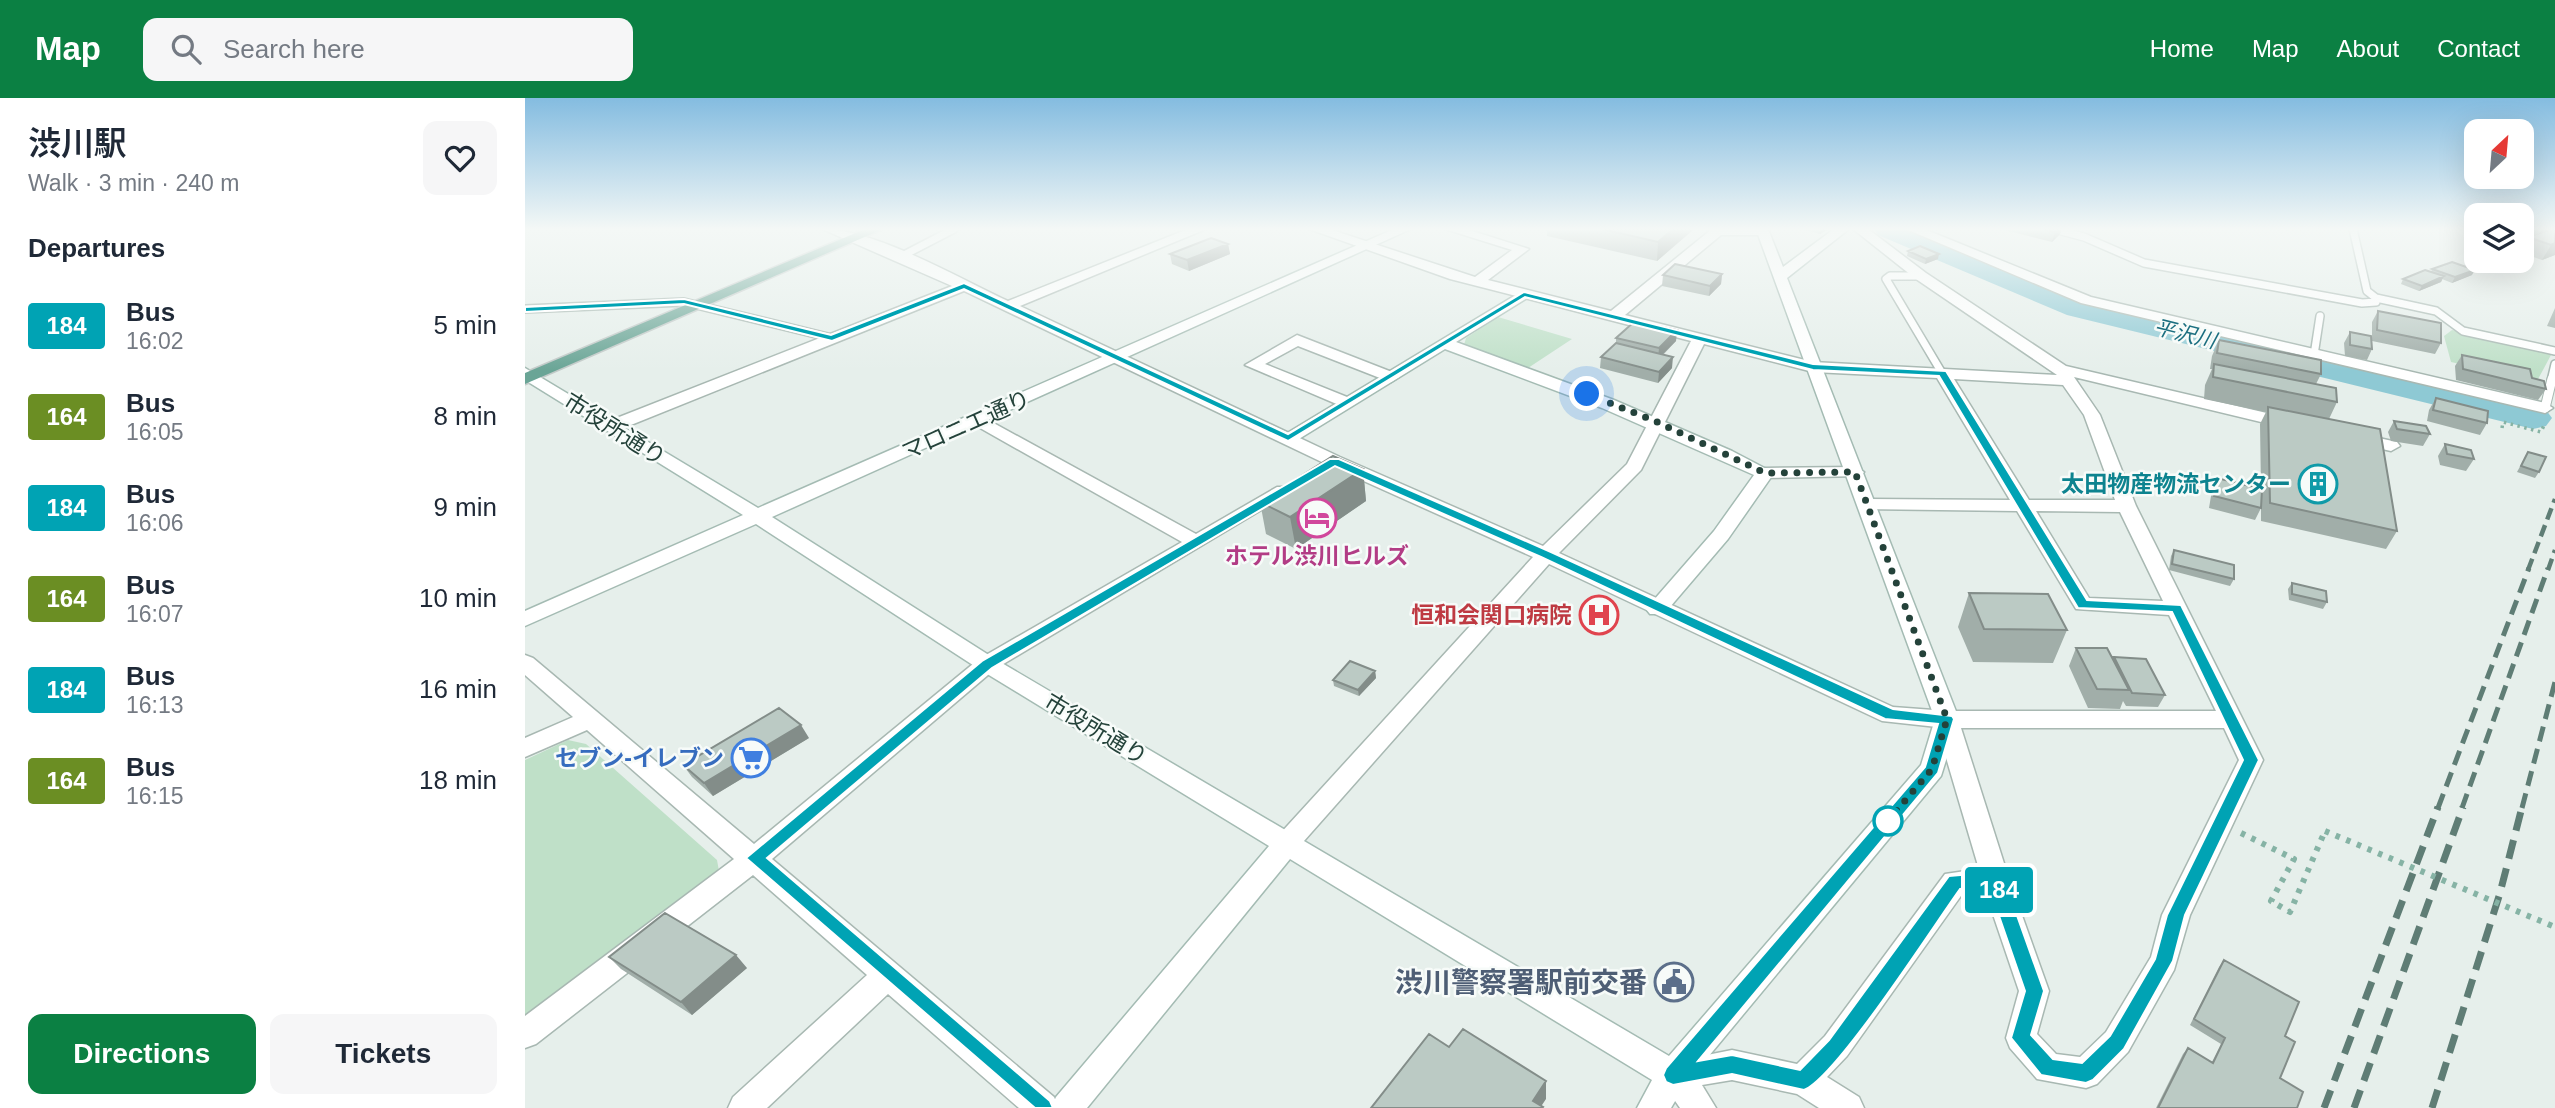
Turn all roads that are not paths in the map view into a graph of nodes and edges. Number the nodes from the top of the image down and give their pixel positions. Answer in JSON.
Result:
{"nodes":[{"id":1,"x":766,"y":276,"type":"edge"},
{"id":2,"x":942,"y":276,"type":"edge"},
{"id":3,"x":1083,"y":276,"type":"edge"},
{"id":4,"x":1301,"y":276,"type":"edge"},
{"id":5,"x":1458,"y":276,"type":"edge"},
{"id":6,"x":1485,"y":276,"type":"edge"},
{"id":7,"x":1663,"y":276,"type":"edge"},
{"id":8,"x":1781,"y":276,"type":"edge"},
{"id":9,"x":1911,"y":276,"type":"edge"},
{"id":10,"x":1923,"y":276,"type":"edge"},
{"id":11,"x":2029,"y":276,"type":"edge"},
{"id":12,"x":2216,"y":276,"type":"edge"},
{"id":13,"x":2364,"y":276,"type":"edge"},
{"id":14,"x":1477,"y":282,"type":"junction"},
{"id":15,"x":964,"y":286,"type":"junction"},
{"id":16,"x":1524,"y":294,"type":"junction"},
{"id":17,"x":2376,"y":298,"type":"junction"},
{"id":18,"x":700,"y":304,"type":"junction"},
{"id":19,"x":1009,"y":306,"type":"junction"},
{"id":20,"x":525,"y":309,"type":"edge"},
{"id":21,"x":1614,"y":316,"type":"junction"},
{"id":22,"x":2320,"y":316,"type":"dead end"},
{"id":23,"x":832,"y":338,"type":"junction"},
{"id":24,"x":1700,"y":338,"type":"junction"},
{"id":25,"x":1446,"y":344,"type":"junction"},
{"id":26,"x":2555,"y":351,"type":"edge"},
{"id":27,"x":2314,"y":355,"type":"junction"},
{"id":28,"x":1117,"y":358,"type":"junction"},
{"id":29,"x":2555,"y":364,"type":"edge"},
{"id":30,"x":1813,"y":367,"type":"junction"},
{"id":31,"x":1942,"y":373,"type":"junction"},
{"id":32,"x":2064,"y":374,"type":"junction"},
{"id":33,"x":527,"y":376,"type":"edge"},
{"id":34,"x":1391,"y":377,"type":"junction"},
{"id":35,"x":1346,"y":403,"type":"junction"},
{"id":36,"x":2546,"y":408,"type":"joint"},
{"id":37,"x":979,"y":420,"type":"junction"},
{"id":38,"x":1655,"y":421,"type":"junction"},
{"id":39,"x":610,"y":427,"type":"junction"},
{"id":40,"x":2310,"y":428,"type":"edge"},
{"id":41,"x":2337,"y":434,"type":"edge"},
{"id":42,"x":1288,"y":438,"type":"junction"},
{"id":43,"x":2391,"y":446,"type":"dead end"},
{"id":44,"x":1335,"y":461,"type":"junction"},
{"id":45,"x":1855,"y":472,"type":"junction"},
{"id":46,"x":1765,"y":473,"type":"junction"},
{"id":47,"x":1868,"y":505,"type":"junction"},
{"id":48,"x":2023,"y":505,"type":"junction"},
{"id":49,"x":2127,"y":506,"type":"junction"},
{"id":50,"x":759,"y":517,"type":"junction"},
{"id":51,"x":1197,"y":541,"type":"junction"},
{"id":52,"x":1546,"y":555,"type":"junction"},
{"id":53,"x":2176,"y":608,"type":"junction"},
{"id":54,"x":1657,"y":609,"type":"junction"},
{"id":55,"x":525,"y":619,"type":"edge"},
{"id":56,"x":525,"y":663,"type":"edge"},
{"id":57,"x":987,"y":664,"type":"junction"},
{"id":58,"x":590,"y":719,"type":"junction"},
{"id":59,"x":1947,"y":719,"type":"junction"},
{"id":60,"x":2230,"y":720,"type":"junction"},
{"id":61,"x":525,"y":748,"type":"edge"},
{"id":62,"x":1287,"y":843,"type":"junction"},
{"id":63,"x":755,"y":858,"type":"junction"},
{"id":64,"x":1995,"y":879,"type":"junction"},
{"id":65,"x":889,"y":974,"type":"junction"},
{"id":66,"x":525,"y":1034,"type":"edge"},
{"id":67,"x":1673,"y":1075,"type":"junction"},
{"id":68,"x":1804,"y":1080,"type":"junction"},
{"id":69,"x":744,"y":1108,"type":"edge"},
{"id":70,"x":1043,"y":1108,"type":"edge"},
{"id":71,"x":1067,"y":1108,"type":"edge"},
{"id":72,"x":1653,"y":1108,"type":"edge"},
{"id":73,"x":1700,"y":1108,"type":"edge"},
{"id":74,"x":1848,"y":1108,"type":"edge"}],
"edges":[{"from":1,"to":18,"type":"main road"},
{"from":2,"to":15,"type":"street"},
{"from":3,"to":19,"type":"street"},
{"from":4,"to":28,"type":"street","name":"マロニエ通り"},
{"from":5,"to":14,"type":"street"},
{"from":6,"to":14,"type":"street"},
{"from":7,"to":21,"type":"street"},
{"from":8,"to":30,"type":"street"},
{"from":9,"to":31,"type":"lane"},
{"from":10,"to":32,"type":"street"},
{"from":11,"to":27,"type":"street"},
{"from":12,"to":17,"type":"lane"},
{"from":13,"to":17,"type":"lane"},
{"from":14,"to":16,"type":"street"},
{"from":15,"to":19,"type":"street"},
{"from":15,"to":23,"type":"street"},
{"from":16,"to":21,"type":"street"},
{"from":16,"to":25,"type":"street"},
{"from":17,"to":26,"type":"lane"},
{"from":18,"to":20,"type":"lane"},
{"from":18,"to":23,"type":"lane"},
{"from":18,"to":33,"type":"main road"},
{"from":19,"to":28,"type":"street"},
{"from":21,"to":24,"type":"street"},
{"from":22,"to":27,"type":"lane"},
{"from":23,"to":39,"type":"street"},
{"from":24,"to":30,"type":"street"},
{"from":24,"to":38,"type":"street"},
{"from":25,"to":34,"type":"street"},
{"from":25,"to":38,"type":"street"},
{"from":27,"to":36,"type":"street"},
{"from":28,"to":37,"type":"street","name":"マロニエ通り"},
{"from":28,"to":42,"type":"street"},
{"from":29,"to":36,"type":"lane"},
{"from":30,"to":31,"type":"street"},
{"from":30,"to":45,"type":"street"},
{"from":31,"to":32,"type":"street"},
{"from":31,"to":48,"type":"street"},
{"from":32,"to":40,"type":"street"},
{"from":32,"to":49,"type":"street"},
{"from":33,"to":39,"type":"street","name":"市役所通り"},
{"from":34,"to":35,"type":"street"},
{"from":34,"to":35,"type":"street"},
{"from":35,"to":42,"type":"street"},
{"from":37,"to":50,"type":"street","name":"マロニエ通り"},
{"from":37,"to":51,"type":"street"},
{"from":38,"to":46,"type":"street"},
{"from":38,"to":52,"type":"street"},
{"from":39,"to":50,"type":"street","name":"市役所通り"},
{"from":41,"to":43,"type":"street"},
{"from":42,"to":44,"type":"street"},
{"from":44,"to":51,"type":"street"},
{"from":44,"to":52,"type":"street"},
{"from":45,"to":46,"type":"street"},
{"from":45,"to":47,"type":"street"},
{"from":46,"to":54,"type":"street"},
{"from":47,"to":48,"type":"street"},
{"from":47,"to":59,"type":"street"},
{"from":48,"to":49,"type":"street"},
{"from":48,"to":53,"type":"street"},
{"from":49,"to":53,"type":"street"},
{"from":50,"to":55,"type":"street","name":"マロニエ通り"},
{"from":50,"to":57,"type":"street","name":"市役所通り"},
{"from":51,"to":57,"type":"street"},
{"from":52,"to":54,"type":"street"},
{"from":52,"to":62,"type":"street"},
{"from":53,"to":60,"type":"street"},
{"from":54,"to":59,"type":"street"},
{"from":56,"to":58,"type":"street"},
{"from":57,"to":62,"type":"street","name":"市役所通り"},
{"from":57,"to":63,"type":"street"},
{"from":58,"to":61,"type":"street"},
{"from":58,"to":63,"type":"street"},
{"from":59,"to":60,"type":"street"},
{"from":59,"to":64,"type":"street"},
{"from":59,"to":67,"type":"street"},
{"from":60,"to":64,"type":"street"},
{"from":62,"to":67,"type":"street","name":"市役所通り"},
{"from":62,"to":71,"type":"street"},
{"from":63,"to":65,"type":"street"},
{"from":63,"to":66,"type":"street"},
{"from":64,"to":68,"type":"street"},
{"from":65,"to":69,"type":"street"},
{"from":65,"to":70,"type":"street"},
{"from":67,"to":68,"type":"street"},
{"from":67,"to":72,"type":"street"},
{"from":67,"to":73,"type":"street","name":"市役所通り"},
{"from":68,"to":74,"type":"street"}]}
